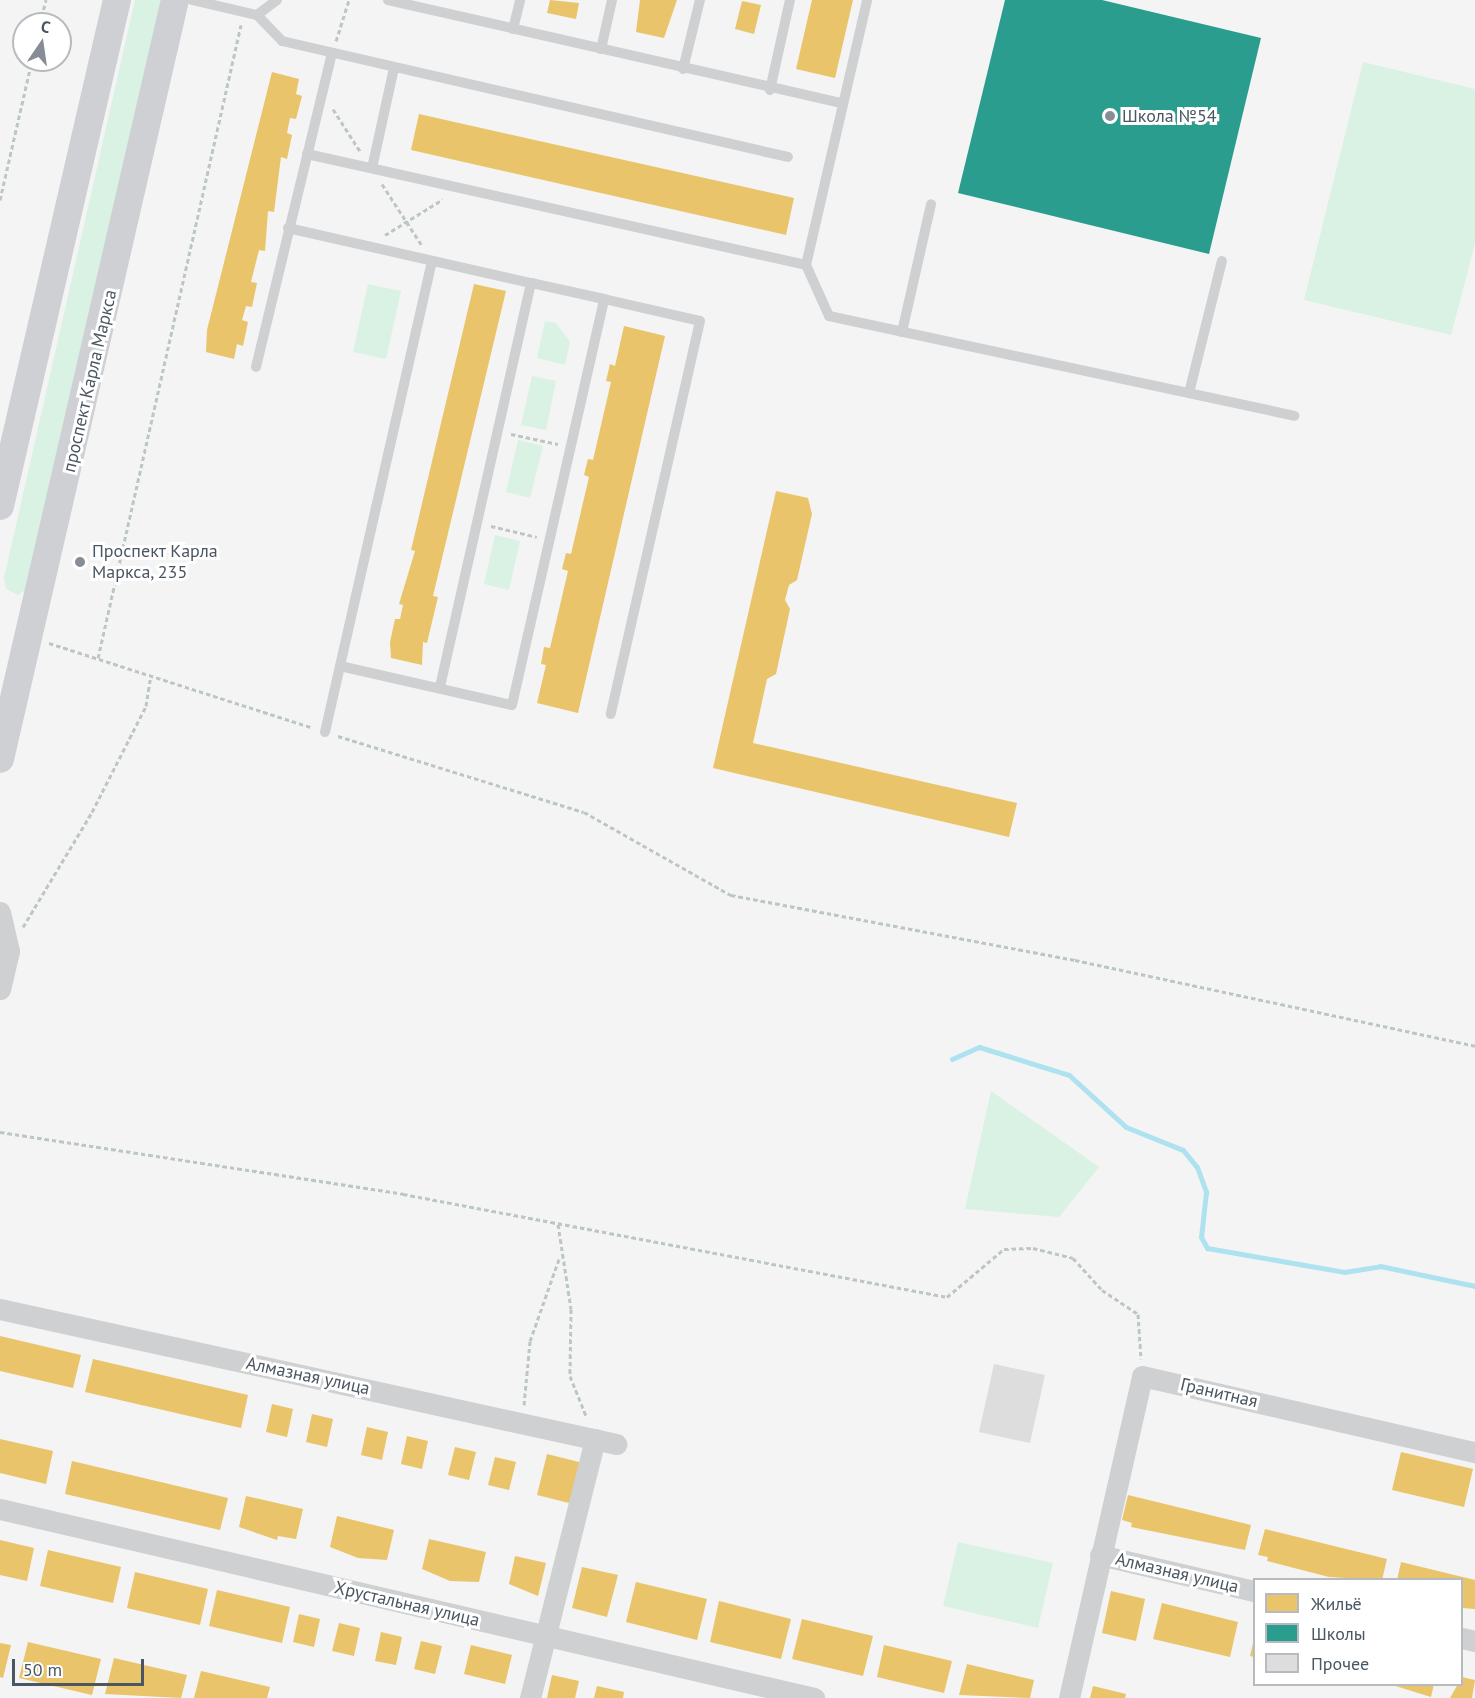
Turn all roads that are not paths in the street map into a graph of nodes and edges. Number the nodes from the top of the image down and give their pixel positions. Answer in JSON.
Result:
{"nodes":[{"id":1,"x":117,"y":0,"type":"edge"},
{"id":2,"x":175,"y":0,"type":"edge"},
{"id":3,"x":192,"y":0,"type":"edge"},
{"id":4,"x":277,"y":0,"type":"edge"},
{"id":5,"x":388,"y":0,"type":"edge"},
{"id":6,"x":520,"y":0,"type":"edge"},
{"id":7,"x":612,"y":0,"type":"edge"},
{"id":8,"x":700,"y":0,"type":"edge"},
{"id":9,"x":790,"y":0,"type":"edge"},
{"id":10,"x":867,"y":0,"type":"edge"},
{"id":11,"x":431,"y":4,"type":"edge"},
{"id":12,"x":257,"y":15,"type":"junction"},
{"id":13,"x":513,"y":29,"type":"junction"},
{"id":14,"x":601,"y":49,"type":"junction"},
{"id":15,"x":332,"y":53,"type":"junction"},
{"id":16,"x":394,"y":68,"type":"junction"},
{"id":17,"x":683,"y":69,"type":"junction"},
{"id":18,"x":770,"y":90,"type":"junction"},
{"id":19,"x":841,"y":103,"type":"junction"},
{"id":20,"x":307,"y":154,"type":"junction"},
{"id":21,"x":788,"y":158,"type":"dead end"},
{"id":22,"x":372,"y":168,"type":"junction"},
{"id":23,"x":931,"y":204,"type":"dead end"},
{"id":24,"x":288,"y":228,"type":"junction"},
{"id":25,"x":432,"y":261,"type":"junction"},
{"id":26,"x":1222,"y":261,"type":"dead end"},
{"id":27,"x":806,"y":265,"type":"junction"},
{"id":28,"x":531,"y":283,"type":"junction"},
{"id":29,"x":604,"y":299,"type":"junction"},
{"id":30,"x":902,"y":332,"type":"junction"},
{"id":31,"x":256,"y":367,"type":"dead end"},
{"id":32,"x":1190,"y":393,"type":"junction"},
{"id":33,"x":1294,"y":416,"type":"dead end"},
{"id":34,"x":0,"y":506,"type":"edge"},
{"id":35,"x":340,"y":666,"type":"junction"},
{"id":36,"x":440,"y":688,"type":"junction"},
{"id":37,"x":611,"y":714,"type":"dead end"},
{"id":38,"x":325,"y":732,"type":"road end"},
{"id":39,"x":0,"y":759,"type":"edge"},
{"id":40,"x":0,"y":912,"type":"edge"},
{"id":41,"x":0,"y":989,"type":"edge"},
{"id":42,"x":0,"y":1309,"type":"edge"},
{"id":43,"x":1475,"y":1452,"type":"edge"},
{"id":44,"x":0,"y":1509,"type":"edge"},
{"id":45,"x":1100,"y":1555,"type":"junction"},
{"id":46,"x":1253,"y":1590,"type":"edge"},
{"id":47,"x":547,"y":1637,"type":"junction"},
{"id":48,"x":530,"y":1698,"type":"edge"},
{"id":49,"x":814,"y":1698,"type":"edge"},
{"id":50,"x":1069,"y":1698,"type":"edge"}],
"edges":[{"from":1,"to":34,"type":"street"},
{"from":2,"to":39,"type":"street","name":"проспект Карла Маркса"},
{"from":3,"to":12,"type":"lane"},
{"from":4,"to":12,"type":"lane"},
{"from":5,"to":11,"type":"lane"},
{"from":6,"to":13,"type":"lane"},
{"from":7,"to":14,"type":"lane"},
{"from":8,"to":17,"type":"lane"},
{"from":9,"to":18,"type":"lane"},
{"from":10,"to":19,"type":"lane"},
{"from":11,"to":13,"type":"lane"},
{"from":12,"to":15,"type":"lane"},
{"from":13,"to":14,"type":"lane"},
{"from":14,"to":17,"type":"lane"},
{"from":15,"to":16,"type":"lane"},
{"from":15,"to":20,"type":"lane"},
{"from":16,"to":21,"type":"lane"},
{"from":16,"to":22,"type":"lane"},
{"from":17,"to":18,"type":"lane"},
{"from":18,"to":19,"type":"lane"},
{"from":19,"to":27,"type":"lane"},
{"from":20,"to":22,"type":"lane"},
{"from":20,"to":24,"type":"lane"},
{"from":22,"to":27,"type":"lane"},
{"from":23,"to":30,"type":"lane"},
{"from":24,"to":25,"type":"lane"},
{"from":24,"to":31,"type":"lane"},
{"from":25,"to":28,"type":"lane"},
{"from":25,"to":35,"type":"lane"},
{"from":26,"to":32,"type":"lane"},
{"from":27,"to":30,"type":"lane"},
{"from":28,"to":29,"type":"lane"},
{"from":28,"to":36,"type":"lane"},
{"from":29,"to":36,"type":"lane"},
{"from":29,"to":37,"type":"lane"},
{"from":30,"to":32,"type":"lane"},
{"from":32,"to":33,"type":"lane"},
{"from":35,"to":36,"type":"lane"},
{"from":35,"to":38,"type":"lane"},
{"from":40,"to":41,"type":"street"},
{"from":42,"to":47,"type":"street","name":"Алмазная улица"},
{"from":43,"to":45,"type":"street","name":"Гранитная"},
{"from":44,"to":47,"type":"street","name":"Хрустальная улица"},
{"from":45,"to":46,"type":"street","name":"Алмазная улица"},
{"from":45,"to":50,"type":"street"},
{"from":47,"to":48,"type":"street"},
{"from":47,"to":49,"type":"street","name":"Хрустальная улица"}]}
